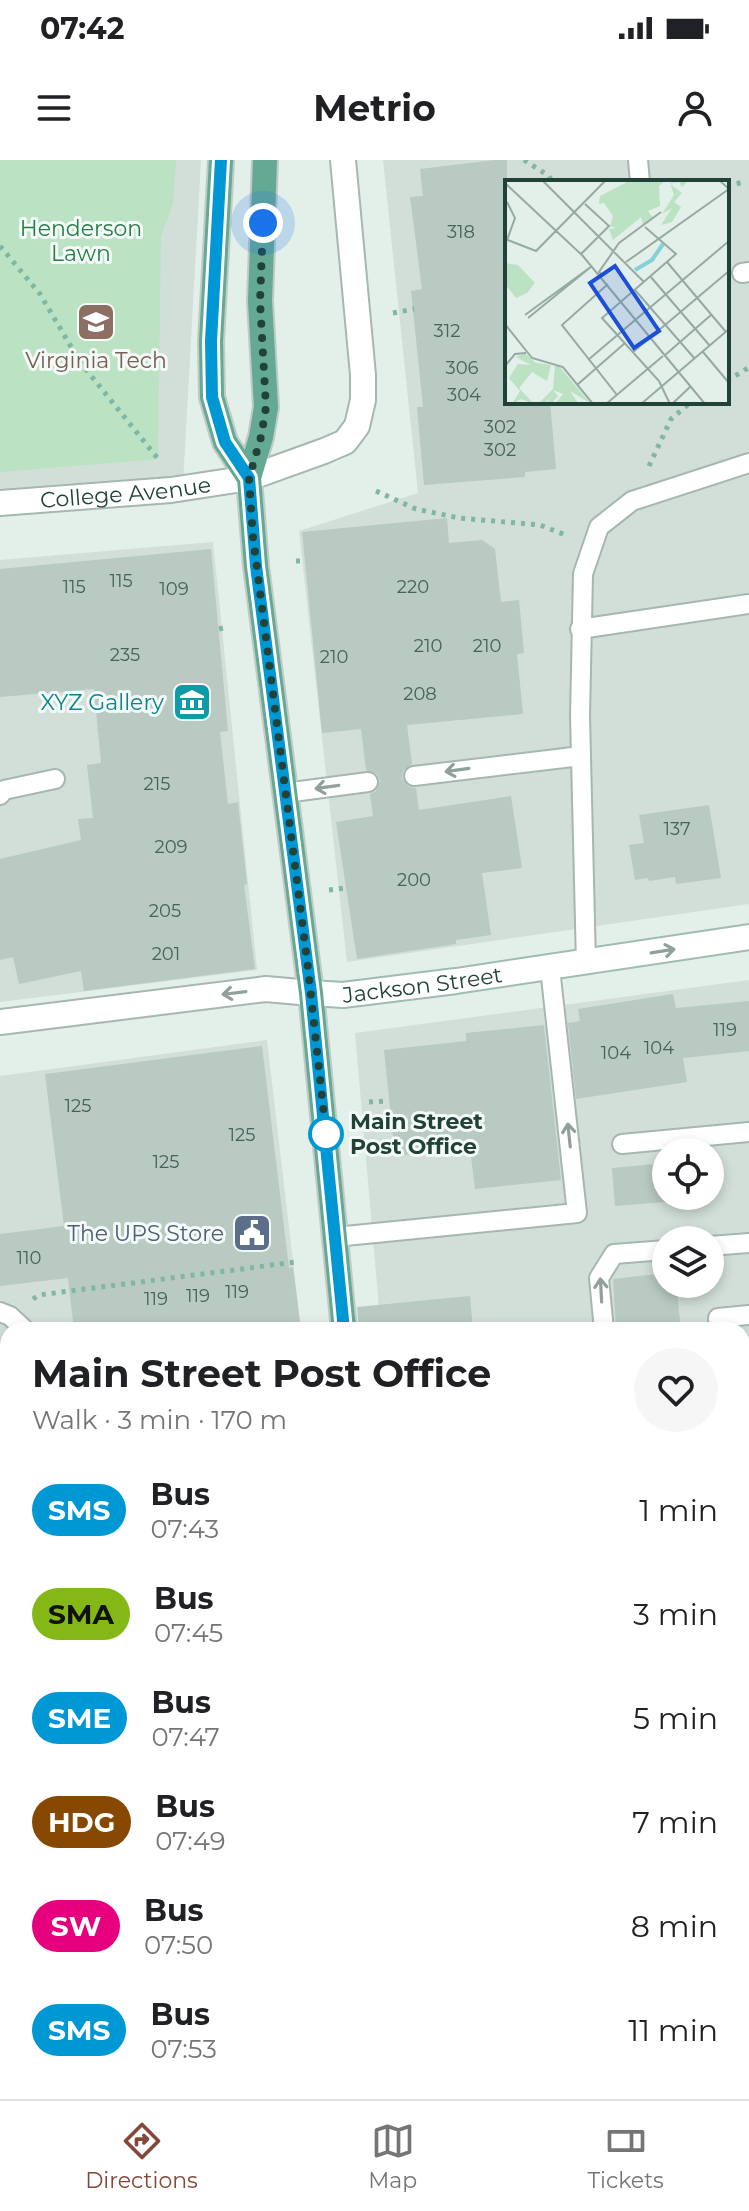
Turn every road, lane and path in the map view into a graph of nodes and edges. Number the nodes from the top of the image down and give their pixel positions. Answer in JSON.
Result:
{"nodes":[{"id":1,"x":221,"y":160,"type":"edge"},
{"id":2,"x":265,"y":160,"type":"edge"},
{"id":3,"x":343,"y":160,"type":"edge"},
{"id":4,"x":524,"y":160,"type":"edge"},
{"id":5,"x":638,"y":160,"type":"edge"},
{"id":6,"x":551,"y":180,"type":"edge"},
{"id":7,"x":640,"y":180,"type":"edge"},
{"id":8,"x":744,"y":182,"type":"dead end"},
{"id":9,"x":729,"y":186,"type":"edge"},
{"id":10,"x":0,"y":246,"type":"edge"},
{"id":11,"x":414,"y":309,"type":"dead end"},
{"id":12,"x":393,"y":313,"type":"dead end"},
{"id":13,"x":748,"y":368,"type":"edge"},
{"id":14,"x":729,"y":380,"type":"edge"},
{"id":15,"x":689,"y":404,"type":"edge"},
{"id":16,"x":749,"y":463,"type":"edge"},
{"id":17,"x":167,"y":470,"type":"dead end"},
{"id":18,"x":249,"y":478,"type":"junction"},
{"id":19,"x":376,"y":491,"type":"dead end"},
{"id":20,"x":632,"y":501,"type":"junction"},
{"id":21,"x":0,"y":503,"type":"edge"},
{"id":22,"x":573,"y":537,"type":"dead end"},
{"id":23,"x":296,"y":561,"type":"dead end"},
{"id":24,"x":305,"y":561,"type":"dead end"},
{"id":25,"x":749,"y":604,"type":"edge"},
{"id":26,"x":227,"y":627,"type":"dead end"},
{"id":27,"x":219,"y":629,"type":"dead end"},
{"id":28,"x":580,"y":629,"type":"junction"},
{"id":29,"x":581,"y":756,"type":"junction"},
{"id":30,"x":414,"y":776,"type":"dead end"},
{"id":31,"x":55,"y":779,"type":"dead end"},
{"id":32,"x":368,"y":782,"type":"dead end"},
{"id":33,"x":285,"y":793,"type":"junction"},
{"id":34,"x":0,"y":795,"type":"edge"},
{"id":35,"x":346,"y":888,"type":"dead end"},
{"id":36,"x":329,"y":890,"type":"dead end"},
{"id":37,"x":749,"y":937,"type":"edge"},
{"id":38,"x":586,"y":963,"type":"junction"},
{"id":39,"x":550,"y":968,"type":"junction"},
{"id":40,"x":311,"y":993,"type":"junction"},
{"id":41,"x":0,"y":1022,"type":"edge"},
{"id":42,"x":389,"y":1101,"type":"dead end"},
{"id":43,"x":369,"y":1102,"type":"dead end"},
{"id":44,"x":749,"y":1132,"type":"edge"},
{"id":45,"x":622,"y":1144,"type":"dead end"},
{"id":46,"x":335,"y":1237,"type":"junction"},
{"id":47,"x":749,"y":1243,"type":"edge"},
{"id":48,"x":724,"y":1245,"type":"edge"},
{"id":49,"x":652,"y":1251,"type":"edge"},
{"id":50,"x":296,"y":1262,"type":"dead end"},
{"id":51,"x":5,"y":1314,"type":"edge"},
{"id":52,"x":749,"y":1315,"type":"edge"},
{"id":53,"x":343,"y":1322,"type":"edge"},
{"id":54,"x":603,"y":1322,"type":"edge"},
{"id":55,"x":726,"y":1322,"type":"edge"}],
"edges":[{"from":1,"to":18,"type":"main road"},
{"from":2,"to":18,"type":"main road"},
{"from":3,"to":18,"type":"street","name":"College Avenue"},
{"from":4,"to":6,"type":"path"},
{"from":5,"to":7,"type":"lane"},
{"from":8,"to":9,"type":"path"},
{"from":10,"to":17,"type":"path"},
{"from":11,"to":12,"type":"path"},
{"from":13,"to":14,"type":"path"},
{"from":15,"to":20,"type":"path"},
{"from":16,"to":20,"type":"lane"},
{"from":18,"to":21,"type":"street","name":"College Avenue"},
{"from":18,"to":33,"type":"main road"},
{"from":19,"to":22,"type":"path"},
{"from":20,"to":28,"type":"lane"},
{"from":23,"to":24,"type":"path"},
{"from":25,"to":28,"type":"lane"},
{"from":26,"to":27,"type":"path"},
{"from":28,"to":29,"type":"lane"},
{"from":29,"to":30,"type":"lane","one_way":true},
{"from":29,"to":38,"type":"lane"},
{"from":31,"to":34,"type":"lane"},
{"from":32,"to":33,"type":"lane","one_way":true},
{"from":33,"to":40,"type":"main road"},
{"from":35,"to":36,"type":"path"},
{"from":38,"to":37,"type":"street","name":"Jackson Street","one_way":true},
{"from":38,"to":39,"type":"street","name":"Jackson Street"},
{"from":39,"to":40,"type":"street","name":"Jackson Street"},
{"from":46,"to":39,"type":"lane","one_way":true},
{"from":40,"to":41,"type":"street","name":"Jackson Street","one_way":true},
{"from":40,"to":46,"type":"main road"},
{"from":42,"to":43,"type":"path"},
{"from":44,"to":45,"type":"lane"},
{"from":46,"to":53,"type":"main road"},
{"from":47,"to":48,"type":"lane"},
{"from":54,"to":49,"type":"lane","one_way":true},
{"from":50,"to":51,"type":"path"},
{"from":52,"to":55,"type":"lane"}]}
